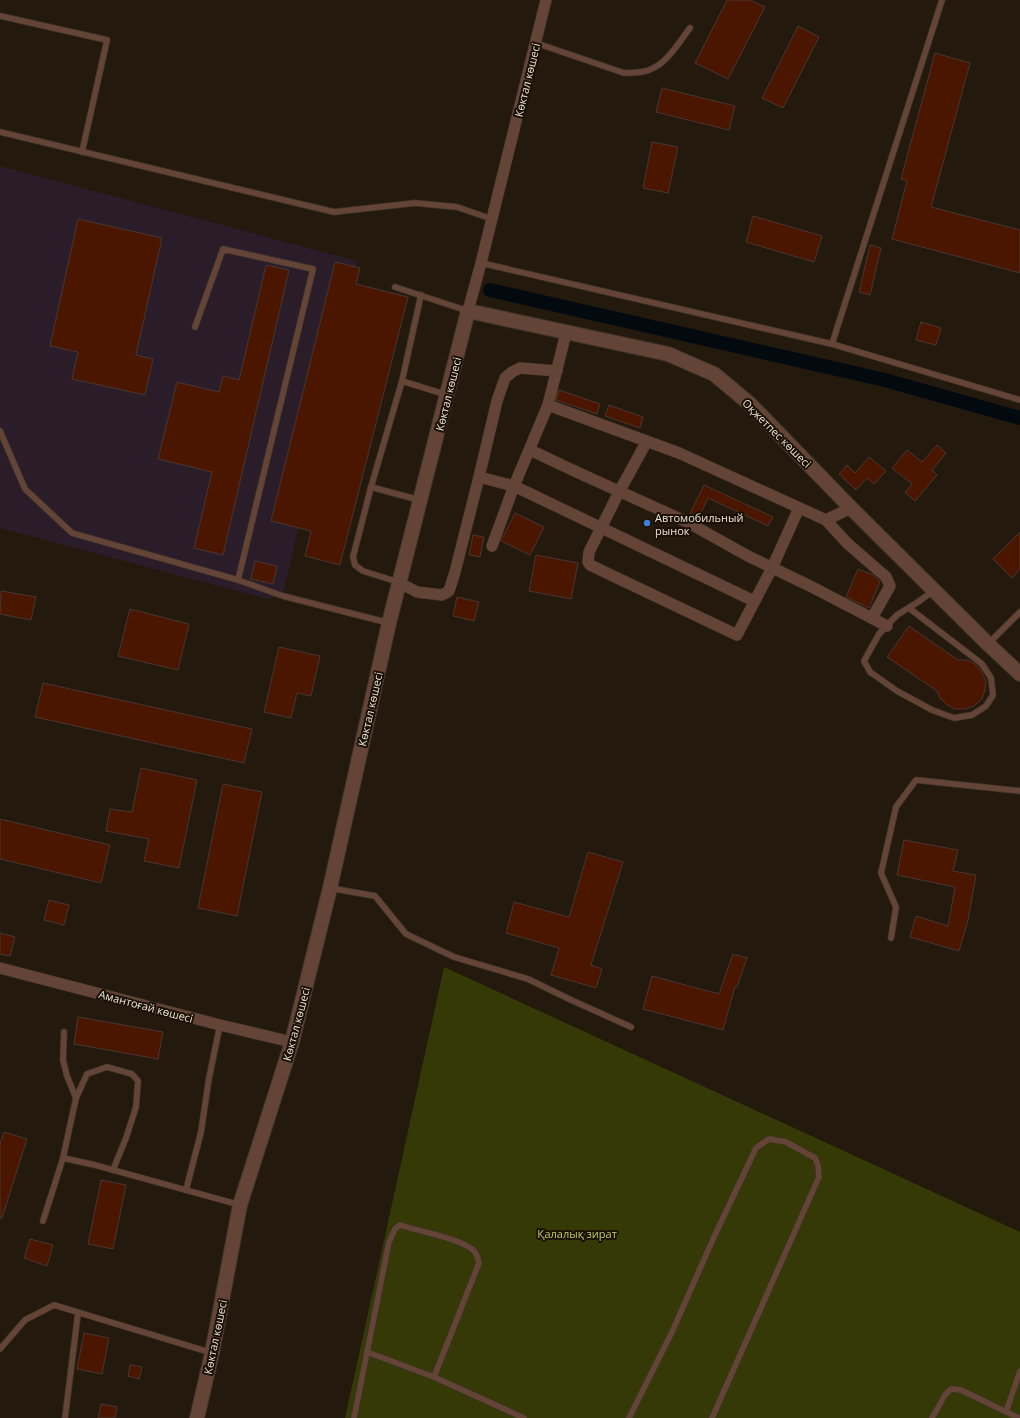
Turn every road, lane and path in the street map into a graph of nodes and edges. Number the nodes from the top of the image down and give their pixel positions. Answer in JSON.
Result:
{"nodes":[{"id":1,"x":546,"y":0,"type":"edge"},
{"id":2,"x":942,"y":0,"type":"edge"},
{"id":3,"x":0,"y":16,"type":"edge"},
{"id":4,"x":690,"y":28,"type":"dead end"},
{"id":5,"x":536,"y":43,"type":"junction"},
{"id":6,"x":0,"y":132,"type":"edge"},
{"id":7,"x":82,"y":152,"type":"junction"},
{"id":8,"x":492,"y":219,"type":"junction"},
{"id":9,"x":481,"y":263,"type":"junction"},
{"id":10,"x":395,"y":287,"type":"dead end"},
{"id":11,"x":421,"y":295,"type":"junction"},
{"id":12,"x":468,"y":311,"type":"junction"},
{"id":13,"x":195,"y":327,"type":"dead end"},
{"id":14,"x":566,"y":333,"type":"junction"},
{"id":15,"x":832,"y":344,"type":"junction"},
{"id":16,"x":557,"y":371,"type":"junction"},
{"id":17,"x":402,"y":381,"type":"junction"},
{"id":18,"x":447,"y":395,"type":"junction"},
{"id":19,"x":1020,"y":400,"type":"edge"},
{"id":20,"x":548,"y":405,"type":"junction"},
{"id":21,"x":0,"y":431,"type":"edge"},
{"id":22,"x":647,"y":441,"type":"junction"},
{"id":23,"x":530,"y":450,"type":"junction"},
{"id":24,"x":479,"y":478,"type":"junction"},
{"id":25,"x":514,"y":486,"type":"junction"},
{"id":26,"x":371,"y":487,"type":"junction"},
{"id":27,"x":619,"y":492,"type":"junction"},
{"id":28,"x":421,"y":501,"type":"junction"},
{"id":29,"x":799,"y":508,"type":"junction"},
{"id":30,"x":851,"y":508,"type":"junction"},
{"id":31,"x":826,"y":520,"type":"junction"},
{"id":32,"x":601,"y":529,"type":"junction"},
{"id":33,"x":492,"y":546,"type":"dead end"},
{"id":34,"x":772,"y":568,"type":"junction"},
{"id":35,"x":238,"y":580,"type":"junction"},
{"id":36,"x":400,"y":583,"type":"junction"},
{"id":37,"x":934,"y":590,"type":"junction"},
{"id":38,"x":754,"y":601,"type":"junction"},
{"id":39,"x":909,"y":608,"type":"junction"},
{"id":40,"x":1020,"y":612,"type":"edge"},
{"id":41,"x":872,"y":618,"type":"junction"},
{"id":42,"x":389,"y":623,"type":"junction"},
{"id":43,"x":887,"y":626,"type":"junction"},
{"id":44,"x":988,"y":644,"type":"junction"},
{"id":45,"x":1020,"y":674,"type":"edge"},
{"id":46,"x":1020,"y":791,"type":"edge"},
{"id":47,"x":330,"y":888,"type":"junction"},
{"id":48,"x":891,"y":938,"type":"dead end"},
{"id":49,"x":0,"y":968,"type":"edge"},
{"id":50,"x":220,"y":1025,"type":"junction"},
{"id":51,"x":632,"y":1027,"type":"dead end"},
{"id":52,"x":64,"y":1032,"type":"dead end"},
{"id":53,"x":292,"y":1042,"type":"junction"},
{"id":54,"x":76,"y":1098,"type":"junction"},
{"id":55,"x":64,"y":1158,"type":"junction"},
{"id":56,"x":112,"y":1170,"type":"junction"},
{"id":57,"x":186,"y":1190,"type":"junction"},
{"id":58,"x":240,"y":1205,"type":"junction"},
{"id":59,"x":43,"y":1221,"type":"dead end"},
{"id":60,"x":78,"y":1313,"type":"junction"},
{"id":61,"x":0,"y":1349,"type":"edge"},
{"id":62,"x":367,"y":1352,"type":"junction"},
{"id":63,"x":212,"y":1353,"type":"junction"},
{"id":64,"x":1020,"y":1372,"type":"edge"},
{"id":65,"x":434,"y":1377,"type":"junction"},
{"id":66,"x":1006,"y":1412,"type":"junction"},
{"id":67,"x":65,"y":1418,"type":"edge"},
{"id":68,"x":197,"y":1418,"type":"edge"},
{"id":69,"x":354,"y":1418,"type":"edge"},
{"id":70,"x":524,"y":1418,"type":"edge"},
{"id":71,"x":629,"y":1418,"type":"edge"},
{"id":72,"x":712,"y":1418,"type":"edge"},
{"id":73,"x":932,"y":1418,"type":"edge"},
{"id":74,"x":1019,"y":1418,"type":"edge"}],
"edges":[{"from":1,"to":5,"type":"street","name":"Көктал көшесі"},
{"from":2,"to":15,"type":"lane"},
{"from":3,"to":7,"type":"lane"},
{"from":4,"to":5,"type":"lane"},
{"from":5,"to":8,"type":"street","name":"Көктал көшесі"},
{"from":6,"to":7,"type":"lane"},
{"from":7,"to":8,"type":"lane"},
{"from":8,"to":9,"type":"street","name":"Көктал көшесі"},
{"from":9,"to":12,"type":"street","name":"Көктал көшесі"},
{"from":9,"to":15,"type":"lane"},
{"from":10,"to":11,"type":"lane"},
{"from":11,"to":12,"type":"lane"},
{"from":11,"to":17,"type":"lane"},
{"from":12,"to":14,"type":"street","name":"Оқжетпес көшесі"},
{"from":12,"to":18,"type":"street","name":"Көктал көшесі"},
{"from":13,"to":35,"type":"lane"},
{"from":14,"to":16,"type":"street"},
{"from":14,"to":30,"type":"street","name":"Оқжетпес көшесі"},
{"from":15,"to":19,"type":"lane"},
{"from":16,"to":20,"type":"street"},
{"from":16,"to":24,"type":"street"},
{"from":17,"to":18,"type":"lane"},
{"from":17,"to":26,"type":"lane"},
{"from":18,"to":28,"type":"street","name":"Көктал көшесі"},
{"from":20,"to":22,"type":"street"},
{"from":20,"to":23,"type":"street"},
{"from":21,"to":35,"type":"lane"},
{"from":22,"to":27,"type":"street"},
{"from":22,"to":29,"type":"street"},
{"from":23,"to":25,"type":"street"},
{"from":23,"to":27,"type":"street"},
{"from":24,"to":25,"type":"street"},
{"from":24,"to":36,"type":"street"},
{"from":25,"to":32,"type":"street"},
{"from":25,"to":33,"type":"street"},
{"from":26,"to":28,"type":"lane"},
{"from":26,"to":36,"type":"lane"},
{"from":27,"to":32,"type":"street"},
{"from":27,"to":34,"type":"street"},
{"from":28,"to":36,"type":"street","name":"Көктал көшесі"},
{"from":29,"to":31,"type":"street"},
{"from":29,"to":34,"type":"street"},
{"from":30,"to":31,"type":"street"},
{"from":30,"to":37,"type":"street","name":"Оқжетпес көшесі"},
{"from":31,"to":41,"type":"street"},
{"from":32,"to":38,"type":"street"},
{"from":32,"to":38,"type":"street"},
{"from":34,"to":38,"type":"street"},
{"from":34,"to":41,"type":"street"},
{"from":35,"to":42,"type":"lane"},
{"from":36,"to":42,"type":"street","name":"Көктал көшесі"},
{"from":37,"to":39,"type":"lane"},
{"from":37,"to":44,"type":"street","name":"Оқжетпес көшесі"},
{"from":39,"to":43,"type":"lane"},
{"from":39,"to":43,"type":"lane"},
{"from":40,"to":44,"type":"lane"},
{"from":41,"to":43,"type":"street"},
{"from":42,"to":47,"type":"street","name":"Көктал көшесі"},
{"from":44,"to":45,"type":"street","name":"Оқжетпес көшесі"},
{"from":46,"to":48,"type":"lane"},
{"from":47,"to":51,"type":"lane"},
{"from":47,"to":53,"type":"street","name":"Көктал көшесі"},
{"from":49,"to":50,"type":"street","name":"Амантоғай көшесі"},
{"from":50,"to":53,"type":"street","name":"Амантоғай көшесі"},
{"from":50,"to":57,"type":"lane"},
{"from":52,"to":54,"type":"lane"},
{"from":53,"to":58,"type":"street","name":"Көктал көшесі"},
{"from":54,"to":55,"type":"lane"},
{"from":54,"to":56,"type":"lane"},
{"from":55,"to":56,"type":"lane"},
{"from":55,"to":59,"type":"lane"},
{"from":56,"to":57,"type":"lane"},
{"from":57,"to":58,"type":"lane"},
{"from":58,"to":63,"type":"street","name":"Көктал көшесі"},
{"from":60,"to":61,"type":"lane"},
{"from":60,"to":63,"type":"lane"},
{"from":60,"to":67,"type":"lane"},
{"from":62,"to":65,"type":"lane"},
{"from":62,"to":65,"type":"lane"},
{"from":62,"to":69,"type":"lane"},
{"from":63,"to":68,"type":"street","name":"Көктал көшесі"},
{"from":64,"to":66,"type":"lane"},
{"from":65,"to":70,"type":"lane"},
{"from":66,"to":73,"type":"lane"},
{"from":66,"to":74,"type":"lane"},
{"from":71,"to":72,"type":"lane"}]}
